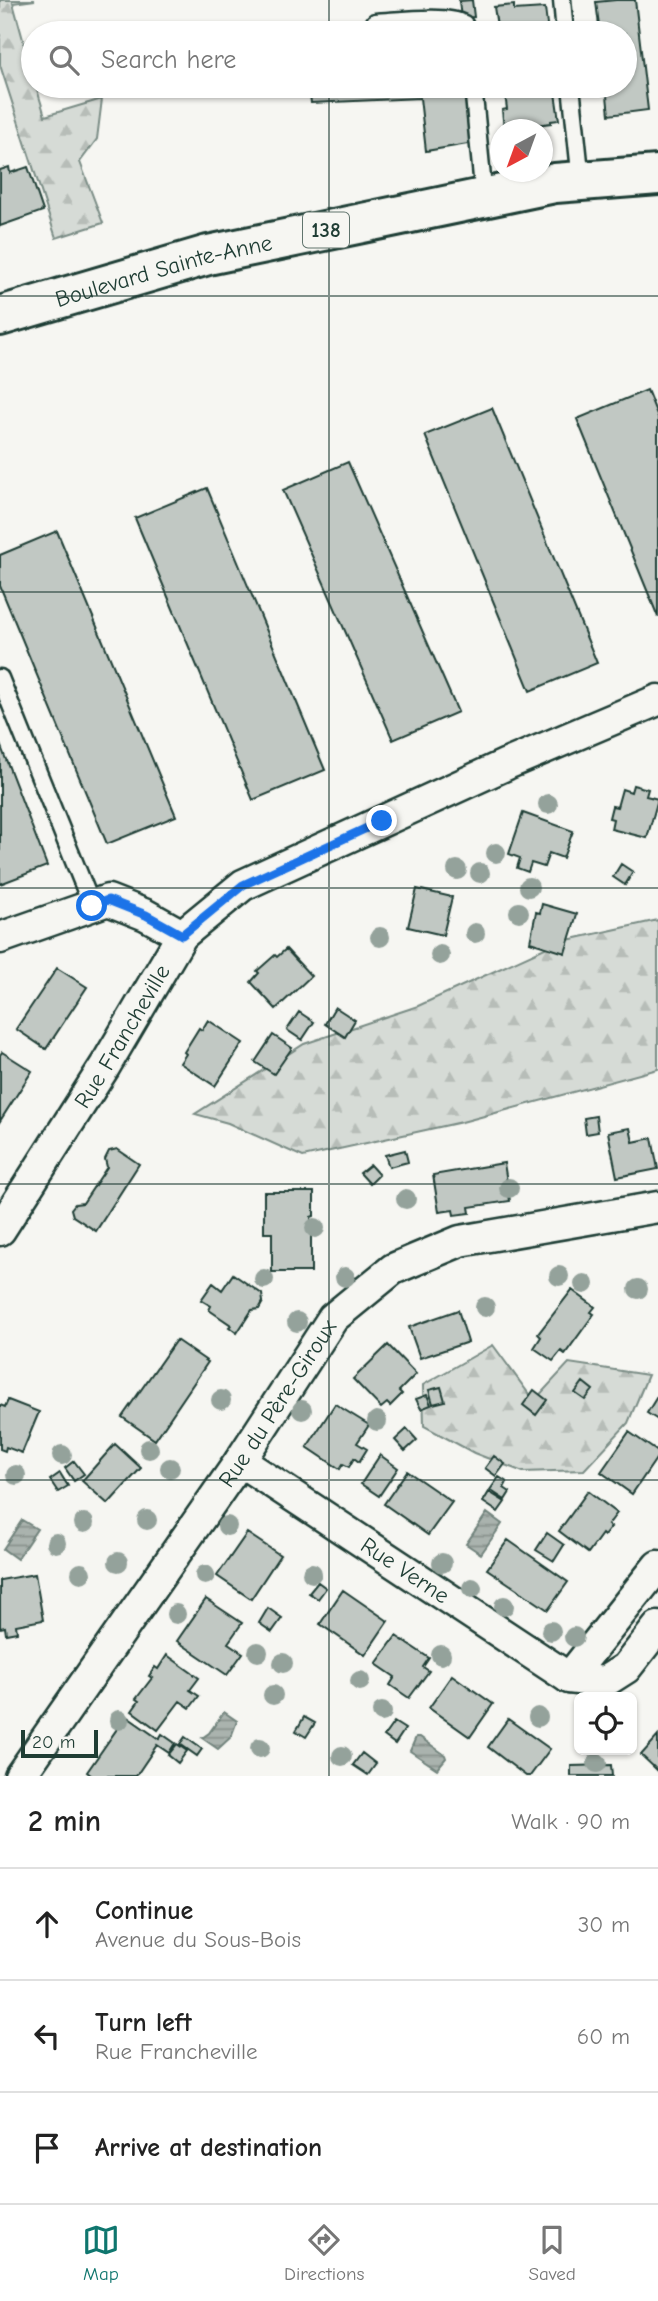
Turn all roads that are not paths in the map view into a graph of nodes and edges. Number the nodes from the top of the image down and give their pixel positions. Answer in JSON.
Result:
{"nodes":[{"id":1,"x":562,"y":0,"type":"edge"},
{"id":2,"x":392,"y":21,"type":"edge"},
{"id":3,"x":459,"y":21,"type":"edge"},
{"id":4,"x":564,"y":21,"type":"edge"},
{"id":5,"x":474,"y":98,"type":"edge"},
{"id":6,"x":572,"y":98,"type":"edge"},
{"id":7,"x":658,"y":175,"type":"edge"},
{"id":8,"x":581,"y":181,"type":"junction"},
{"id":9,"x":484,"y":198,"type":"junction"},
{"id":10,"x":0,"y":316,"type":"edge"},
{"id":11,"x":0,"y":678,"type":"edge"},
{"id":12,"x":658,"y":700,"type":"edge"},
{"id":13,"x":92,"y":906,"type":"junction"},
{"id":14,"x":182,"y":935,"type":"junction"},
{"id":15,"x":0,"y":939,"type":"edge"},
{"id":16,"x":658,"y":1207,"type":"edge"},
{"id":17,"x":0,"y":1230,"type":"edge"},
{"id":18,"x":240,"y":1461,"type":"junction"},
{"id":19,"x":658,"y":1566,"type":"edge"},
{"id":20,"x":658,"y":1627,"type":"edge"},
{"id":21,"x":569,"y":1678,"type":"junction"},
{"id":22,"x":20,"y":1776,"type":"edge"}],
"edges":[{"from":1,"to":4,"type":"lane"},
{"from":2,"to":3,"type":"lane"},
{"from":5,"to":9,"type":"lane"},
{"from":6,"to":8,"type":"lane"},
{"from":7,"to":8,"type":"main road","name":"Boulevard Sainte-Anne","number":"138"},
{"from":8,"to":9,"type":"main road","name":"Boulevard Sainte-Anne","number":"138"},
{"from":9,"to":10,"type":"main road","name":"Boulevard Sainte-Anne","number":"138"},
{"from":11,"to":13,"type":"lane"},
{"from":12,"to":14,"type":"street","name":"Rue Francheville"},
{"from":13,"to":14,"type":"street"},
{"from":13,"to":15,"type":"street"},
{"from":14,"to":17,"type":"street","name":"Rue Francheville"},
{"from":16,"to":18,"type":"street","name":"Rue du Père-Giroux"},
{"from":18,"to":21,"type":"street","name":"Rue Verne"},
{"from":18,"to":22,"type":"street","name":"Rue du Père-Giroux"},
{"from":19,"to":21,"type":"street"},
{"from":20,"to":21,"type":"street","name":"Rue Verne"}]}
